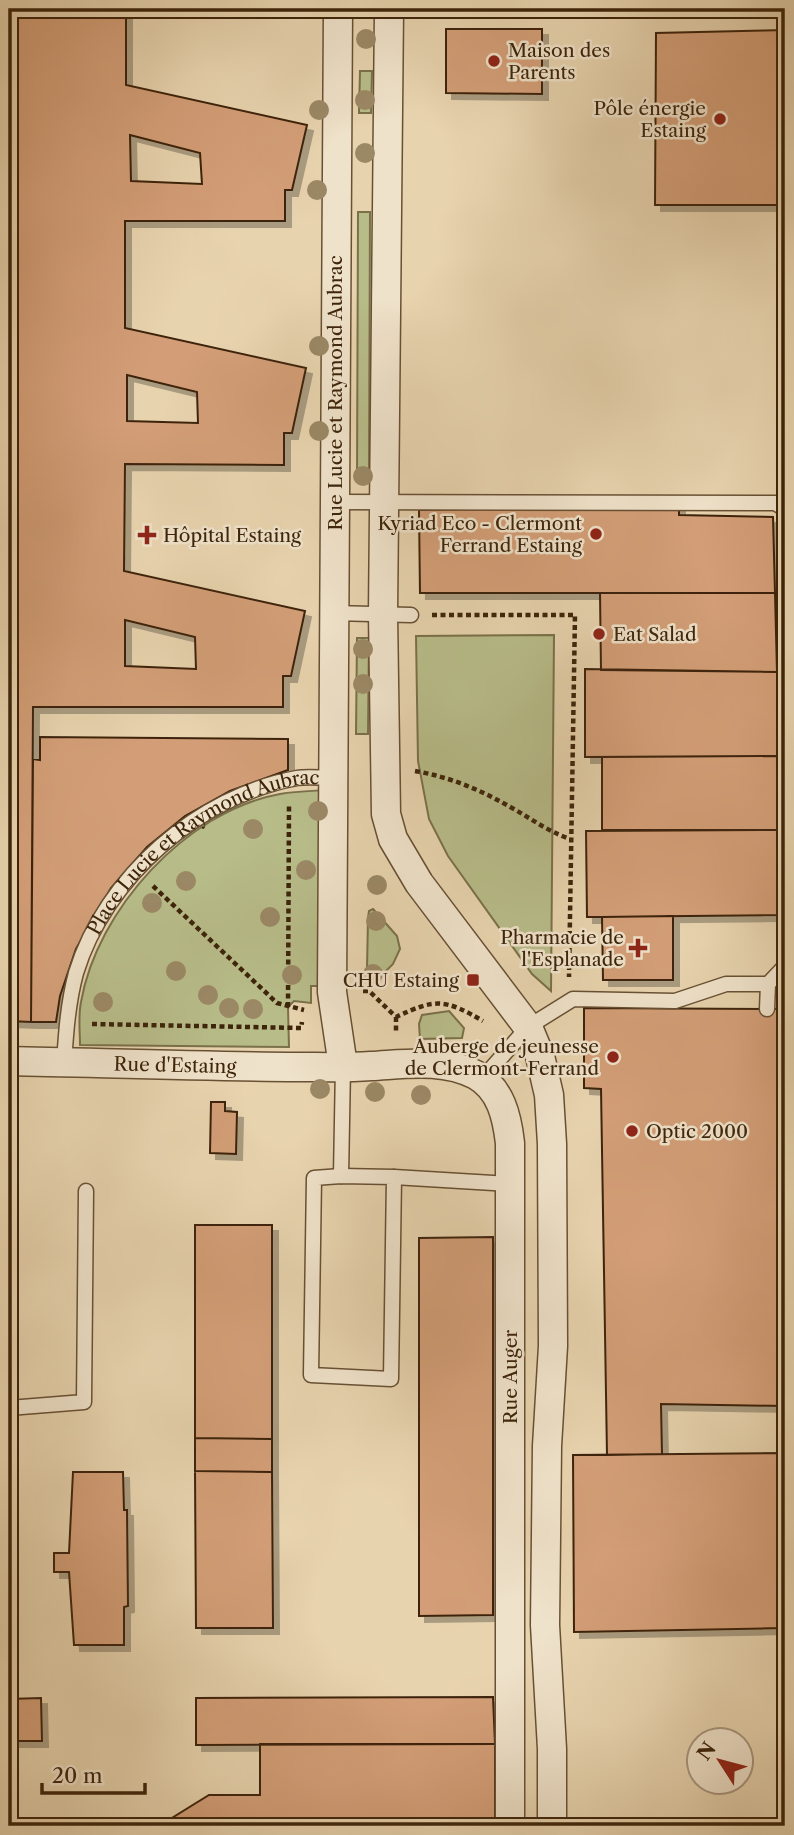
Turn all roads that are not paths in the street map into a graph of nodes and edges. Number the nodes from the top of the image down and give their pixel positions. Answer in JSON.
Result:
{"nodes":[{"id":1,"x":338,"y":9,"type":"edge"},
{"id":2,"x":389,"y":9,"type":"edge"},
{"id":3,"x":334,"y":502,"type":"junction"},
{"id":4,"x":385,"y":502,"type":"junction"},
{"id":5,"x":785,"y":509,"type":"edge"},
{"id":6,"x":332,"y":613,"type":"junction"},
{"id":7,"x":383,"y":614,"type":"junction"},
{"id":8,"x":411,"y":615,"type":"road end"},
{"id":9,"x":334,"y":778,"type":"junction"},
{"id":10,"x":783,"y":970,"type":"edge"},
{"id":11,"x":768,"y":984,"type":"junction"},
{"id":12,"x":767,"y":1009,"type":"dead end"},
{"id":13,"x":521,"y":1017,"type":"junction"},
{"id":14,"x":9,"y":1061,"type":"edge"},
{"id":15,"x":64,"y":1063,"type":"junction"},
{"id":16,"x":342,"y":1066,"type":"junction"},
{"id":17,"x":482,"y":1079,"type":"junction"},
{"id":18,"x":341,"y":1176,"type":"junction"},
{"id":19,"x":394,"y":1177,"type":"junction"},
{"id":20,"x":510,"y":1184,"type":"junction"},
{"id":21,"x":86,"y":1191,"type":"dead end"},
{"id":22,"x":9,"y":1408,"type":"edge"},
{"id":23,"x":510,"y":1826,"type":"edge"},
{"id":24,"x":552,"y":1826,"type":"edge"}],
"edges":[{"from":1,"to":3,"type":"street","name":"Rue Lucie et Raymond Aubrac"},
{"from":2,"to":4,"type":"street"},
{"from":3,"to":4,"type":"lane"},
{"from":3,"to":6,"type":"street","name":"Rue Lucie et Raymond Aubrac"},
{"from":4,"to":5,"type":"lane"},
{"from":4,"to":7,"type":"street"},
{"from":6,"to":7,"type":"lane"},
{"from":6,"to":9,"type":"street","name":"Rue Lucie et Raymond Aubrac"},
{"from":7,"to":8,"type":"lane"},
{"from":7,"to":13,"type":"street"},
{"from":9,"to":15,"type":"lane","name":"Place Lucie et Raymond Aubrac"},
{"from":9,"to":16,"type":"street","name":"Place Lucie et Raymond Aubrac"},
{"from":10,"to":11,"type":"lane"},
{"from":11,"to":12,"type":"lane"},
{"from":11,"to":13,"type":"lane"},
{"from":13,"to":17,"type":"lane"},
{"from":13,"to":24,"type":"street"},
{"from":14,"to":15,"type":"street","name":"Rue d'Estaing"},
{"from":15,"to":16,"type":"street","name":"Rue d'Estaing"},
{"from":16,"to":17,"type":"street","name":"Rue Auger"},
{"from":16,"to":18,"type":"lane"},
{"from":17,"to":20,"type":"street","name":"Rue Auger"},
{"from":18,"to":19,"type":"lane"},
{"from":18,"to":19,"type":"lane"},
{"from":19,"to":20,"type":"lane"},
{"from":20,"to":23,"type":"street","name":"Rue Auger"},
{"from":21,"to":22,"type":"lane"}]}
